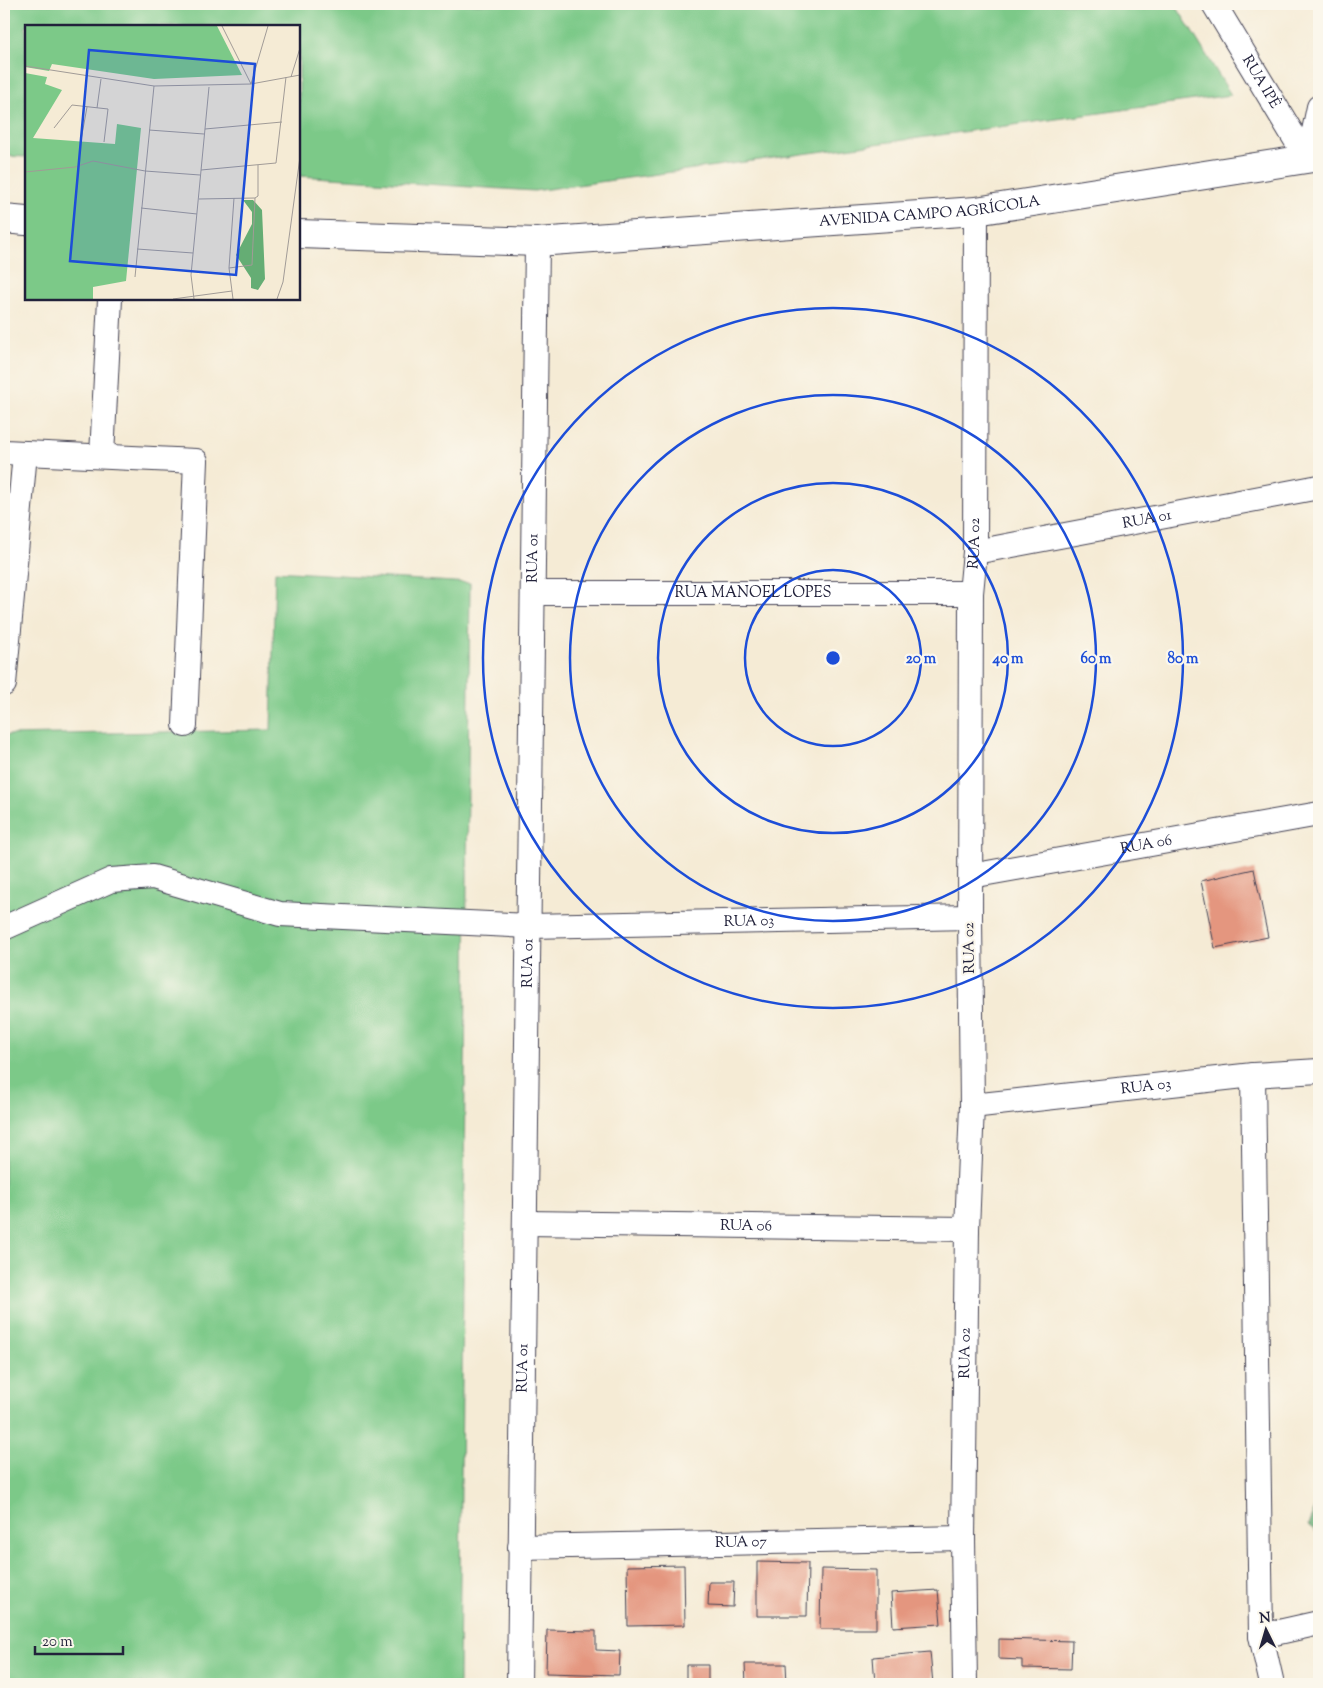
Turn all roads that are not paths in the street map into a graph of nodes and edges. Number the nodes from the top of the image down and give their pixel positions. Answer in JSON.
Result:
{"nodes":[{"id":1,"x":1214,"y":4,"type":"edge"},
{"id":2,"x":1319,"y":107,"type":"edge"},
{"id":3,"x":1314,"y":159,"type":"edge"},
{"id":4,"x":976,"y":211,"type":"junction"},
{"id":5,"x":4,"y":219,"type":"edge"},
{"id":6,"x":25,"y":221,"type":"edge"},
{"id":7,"x":300,"y":234,"type":"edge"},
{"id":8,"x":538,"y":242,"type":"junction"},
{"id":9,"x":110,"y":300,"type":"edge"},
{"id":10,"x":14,"y":452,"type":"edge"},
{"id":11,"x":102,"y":455,"type":"junction"},
{"id":12,"x":1319,"y":487,"type":"edge"},
{"id":13,"x":975,"y":552,"type":"junction"},
{"id":14,"x":535,"y":593,"type":"junction"},
{"id":15,"x":971,"y":593,"type":"junction"},
{"id":16,"x":4,"y":684,"type":"edge"},
{"id":17,"x":185,"y":724,"type":"dead end"},
{"id":18,"x":1319,"y":814,"type":"edge"},
{"id":19,"x":971,"y":876,"type":"junction"},
{"id":20,"x":970,"y":917,"type":"junction"},
{"id":21,"x":530,"y":926,"type":"junction"},
{"id":22,"x":4,"y":928,"type":"edge"},
{"id":23,"x":1319,"y":1071,"type":"edge"},
{"id":24,"x":1252,"y":1076,"type":"junction"},
{"id":25,"x":972,"y":1106,"type":"junction"},
{"id":26,"x":525,"y":1223,"type":"junction"},
{"id":27,"x":967,"y":1229,"type":"junction"},
{"id":28,"x":963,"y":1538,"type":"junction"},
{"id":29,"x":520,"y":1548,"type":"junction"},
{"id":30,"x":1319,"y":1623,"type":"edge"},
{"id":31,"x":1261,"y":1636,"type":"junction"},
{"id":32,"x":519,"y":1684,"type":"edge"},
{"id":33,"x":965,"y":1684,"type":"edge"},
{"id":34,"x":1272,"y":1684,"type":"edge"}],
"edges":[{"from":1,"to":3,"type":"street","name":"RUA IPÊ"},
{"from":2,"to":3,"type":"street"},
{"from":3,"to":4,"type":"street","name":"AVENIDA CAMPO AGRÍCOLA"},
{"from":4,"to":8,"type":"street","name":"AVENIDA CAMPO AGRÍCOLA"},
{"from":4,"to":13,"type":"street","name":"RUA 02"},
{"from":5,"to":6,"type":"street"},
{"from":7,"to":8,"type":"street","name":"AVENIDA CAMPO AGRÍCOLA"},
{"from":8,"to":14,"type":"street","name":"RUA 01"},
{"from":9,"to":11,"type":"street"},
{"from":10,"to":11,"type":"street"},
{"from":10,"to":16,"type":"street"},
{"from":11,"to":17,"type":"street"},
{"from":12,"to":13,"type":"street","name":"RUA 01"},
{"from":13,"to":15,"type":"street","name":"RUA 02"},
{"from":14,"to":15,"type":"street","name":"RUA MANOEL LOPES"},
{"from":14,"to":21,"type":"street","name":"RUA 01"},
{"from":15,"to":19,"type":"street","name":"RUA 02"},
{"from":18,"to":19,"type":"street","name":"RUA 06"},
{"from":19,"to":20,"type":"street","name":"RUA 02"},
{"from":20,"to":21,"type":"street","name":"RUA 03"},
{"from":20,"to":25,"type":"street","name":"RUA 02"},
{"from":21,"to":22,"type":"street","name":"RUA 03"},
{"from":21,"to":26,"type":"street","name":"RUA 01"},
{"from":23,"to":24,"type":"street","name":"RUA 03"},
{"from":24,"to":25,"type":"street","name":"RUA 03"},
{"from":24,"to":31,"type":"street"},
{"from":25,"to":27,"type":"street","name":"RUA 02"},
{"from":26,"to":27,"type":"street","name":"RUA 06"},
{"from":26,"to":29,"type":"street","name":"RUA 01"},
{"from":27,"to":28,"type":"street","name":"RUA 02"},
{"from":28,"to":29,"type":"street","name":"RUA 07"},
{"from":28,"to":33,"type":"street","name":"RUA 02"},
{"from":29,"to":32,"type":"street","name":"RUA 01"},
{"from":30,"to":31,"type":"street"},
{"from":31,"to":34,"type":"street"}]}
